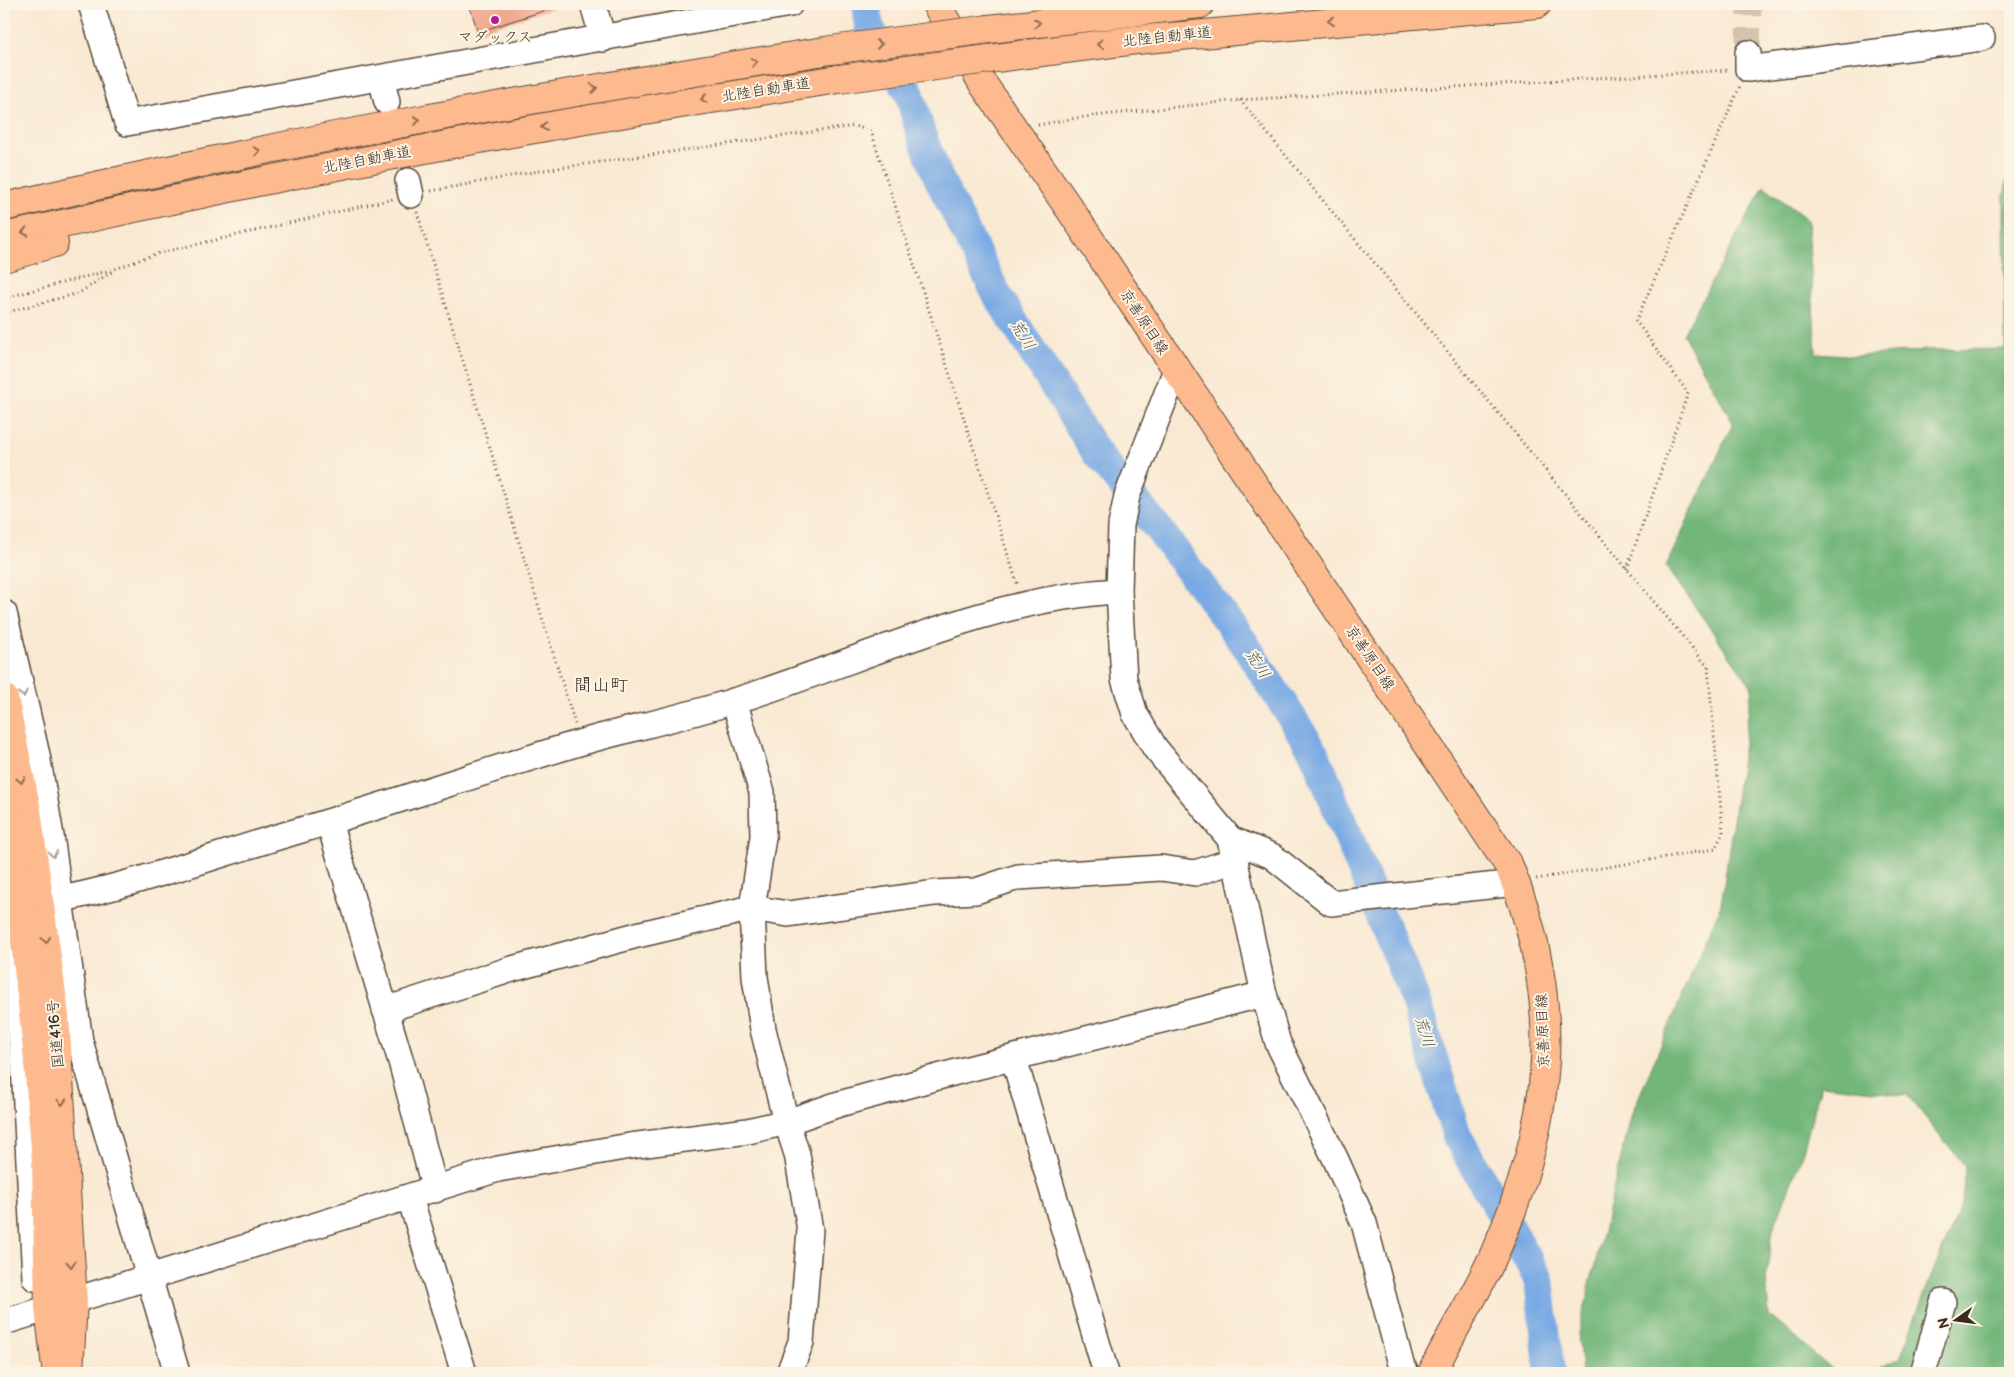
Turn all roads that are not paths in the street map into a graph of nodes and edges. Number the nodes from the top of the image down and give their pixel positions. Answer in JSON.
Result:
{"nodes":[{"id":1,"x":91,"y":4,"type":"edge"},
{"id":2,"x":593,"y":4,"type":"edge"},
{"id":3,"x":790,"y":4,"type":"edge"},
{"id":4,"x":936,"y":4,"type":"edge"},
{"id":5,"x":1200,"y":4,"type":"edge"},
{"id":6,"x":1537,"y":4,"type":"edge"},
{"id":7,"x":1982,"y":38,"type":"dead end"},
{"id":8,"x":603,"y":39,"type":"junction"},
{"id":9,"x":1748,"y":61,"type":"road end"},
{"id":10,"x":381,"y":78,"type":"junction"},
{"id":11,"x":387,"y":102,"type":"dead end"},
{"id":12,"x":377,"y":157,"type":"junction"},
{"id":13,"x":210,"y":160,"type":"junction"},
{"id":14,"x":4,"y":197,"type":"edge"},
{"id":15,"x":4,"y":207,"type":"edge"},
{"id":16,"x":4,"y":237,"type":"edge"},
{"id":17,"x":4,"y":258,"type":"edge"},
{"id":18,"x":1176,"y":370,"type":"junction"},
{"id":19,"x":1119,"y":591,"type":"junction"},
{"id":20,"x":4,"y":613,"type":"edge"},
{"id":21,"x":4,"y":698,"type":"edge"},
{"id":22,"x":734,"y":701,"type":"junction"},
{"id":23,"x":4,"y":807,"type":"edge"},
{"id":24,"x":329,"y":822,"type":"junction"},
{"id":25,"x":1233,"y":849,"type":"junction"},
{"id":26,"x":1516,"y":882,"type":"junction"},
{"id":27,"x":26,"y":904,"type":"edge"},
{"id":28,"x":752,"y":908,"type":"junction"},
{"id":29,"x":1264,"y":994,"type":"junction"},
{"id":30,"x":385,"y":1010,"type":"junction"},
{"id":31,"x":1014,"y":1059,"type":"junction"},
{"id":32,"x":787,"y":1122,"type":"junction"},
{"id":33,"x":435,"y":1190,"type":"junction"},
{"id":34,"x":410,"y":1198,"type":"junction"},
{"id":35,"x":148,"y":1278,"type":"junction"},
{"id":36,"x":1943,"y":1302,"type":"dead end"},
{"id":37,"x":53,"y":1307,"type":"junction"},
{"id":38,"x":4,"y":1322,"type":"edge"},
{"id":39,"x":47,"y":1373,"type":"edge"},
{"id":40,"x":57,"y":1373,"type":"edge"},
{"id":41,"x":69,"y":1373,"type":"edge"},
{"id":42,"x":80,"y":1373,"type":"edge"},
{"id":43,"x":177,"y":1373,"type":"edge"},
{"id":44,"x":464,"y":1373,"type":"edge"},
{"id":45,"x":789,"y":1373,"type":"edge"},
{"id":46,"x":1106,"y":1373,"type":"edge"},
{"id":47,"x":1406,"y":1373,"type":"edge"},
{"id":48,"x":1432,"y":1373,"type":"edge"},
{"id":49,"x":1923,"y":1373,"type":"edge"}],
"edges":[{"from":1,"to":10,"type":"street"},
{"from":2,"to":8,"type":"street"},
{"from":3,"to":8,"type":"street"},
{"from":4,"to":18,"type":"main road","name":"京善原目線"},
{"from":13,"to":5,"type":"main road","name":"北陸自動車道","one_way":true,"bridge":true},
{"from":6,"to":12,"type":"main road","name":"北陸自動車道","one_way":true,"bridge":true},
{"from":7,"to":9,"type":"street"},
{"from":8,"to":10,"type":"street"},
{"from":10,"to":11,"type":"street"},
{"from":12,"to":16,"type":"main road","name":"北陸自動車道","one_way":true},
{"from":12,"to":17,"type":"main road"},
{"from":13,"to":14,"type":"main road"},
{"from":13,"to":15,"type":"main road","name":"北陸自動車道"},
{"from":18,"to":19,"type":"street"},
{"from":18,"to":26,"type":"main road","name":"京善原目線"},
{"from":19,"to":22,"type":"street"},
{"from":19,"to":25,"type":"street"},
{"from":20,"to":27,"type":"street","one_way":true},
{"from":21,"to":27,"type":"main road","name":"国道416号","one_way":true},
{"from":22,"to":24,"type":"street"},
{"from":22,"to":28,"type":"street"},
{"from":23,"to":27,"type":"main road","name":"国道416号"},
{"from":24,"to":27,"type":"street"},
{"from":24,"to":30,"type":"street"},
{"from":25,"to":26,"type":"street"},
{"from":25,"to":28,"type":"street"},
{"from":25,"to":29,"type":"street"},
{"from":26,"to":48,"type":"main road","name":"京善原目線"},
{"from":27,"to":35,"type":"street"},
{"from":27,"to":37,"type":"main road","name":"国道416号"},
{"from":28,"to":30,"type":"street"},
{"from":28,"to":32,"type":"street"},
{"from":29,"to":31,"type":"street"},
{"from":29,"to":47,"type":"street"},
{"from":30,"to":33,"type":"street"},
{"from":31,"to":32,"type":"street"},
{"from":31,"to":46,"type":"street"},
{"from":32,"to":33,"type":"street"},
{"from":32,"to":45,"type":"street"},
{"from":33,"to":34,"type":"street"},
{"from":34,"to":35,"type":"street"},
{"from":34,"to":44,"type":"street"},
{"from":35,"to":37,"type":"street"},
{"from":35,"to":43,"type":"street"},
{"from":36,"to":49,"type":"street"},
{"from":37,"to":38,"type":"street"},
{"from":37,"to":39,"type":"main road"},
{"from":37,"to":40,"type":"main road","name":"国道416号"},
{"from":37,"to":41,"type":"main road","name":"国道416号"},
{"from":37,"to":42,"type":"main road"}]}
